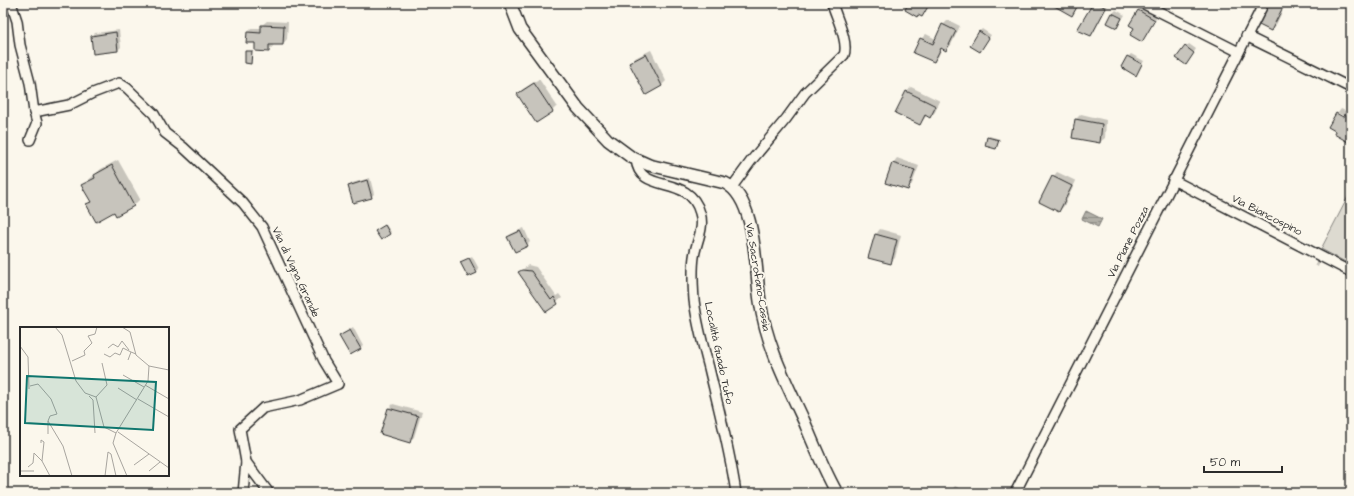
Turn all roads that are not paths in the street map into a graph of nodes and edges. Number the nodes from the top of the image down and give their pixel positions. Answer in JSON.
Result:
{"nodes":[{"id":1,"x":11,"y":3,"type":"edge"},
{"id":2,"x":510,"y":3,"type":"edge"},
{"id":3,"x":832,"y":3,"type":"edge"},
{"id":4,"x":1142,"y":3,"type":"edge"},
{"id":5,"x":1264,"y":3,"type":"edge"},
{"id":6,"x":1246,"y":36,"type":"junction"},
{"id":7,"x":1239,"y":52,"type":"junction"},
{"id":8,"x":1351,"y":88,"type":"edge"},
{"id":9,"x":34,"y":112,"type":"junction"},
{"id":10,"x":30,"y":140,"type":"dead end"},
{"id":11,"x":636,"y":160,"type":"junction"},
{"id":12,"x":1173,"y":180,"type":"junction"},
{"id":13,"x":732,"y":187,"type":"junction"},
{"id":14,"x":1351,"y":272,"type":"edge"},
{"id":15,"x":246,"y":462,"type":"junction"},
{"id":16,"x":243,"y":493,"type":"edge"},
{"id":17,"x":269,"y":493,"type":"edge"},
{"id":18,"x":736,"y":493,"type":"edge"},
{"id":19,"x":837,"y":493,"type":"edge"},
{"id":20,"x":1015,"y":493,"type":"edge"}],
"edges":[{"from":1,"to":9,"type":"street"},
{"from":2,"to":11,"type":"street"},
{"from":3,"to":13,"type":"street"},
{"from":4,"to":7,"type":"street"},
{"from":5,"to":6,"type":"street","name":"Via Piane Pozza"},
{"from":6,"to":7,"type":"street","name":"Via Piane Pozza"},
{"from":6,"to":8,"type":"street"},
{"from":7,"to":12,"type":"street","name":"Via Piane Pozza"},
{"from":9,"to":10,"type":"street"},
{"from":9,"to":15,"type":"street","name":"Viia di Vigna Grande"},
{"from":11,"to":13,"type":"street"},
{"from":11,"to":18,"type":"street","name":"Località Guado Tufo"},
{"from":12,"to":14,"type":"street","name":"Via Biancospino"},
{"from":12,"to":20,"type":"street","name":"Via Piane Pozza"},
{"from":13,"to":19,"type":"street","name":"Via Sacrofano-Cassia"},
{"from":15,"to":16,"type":"street"},
{"from":15,"to":17,"type":"street","name":"Viia di Vigna Grande"}]}
